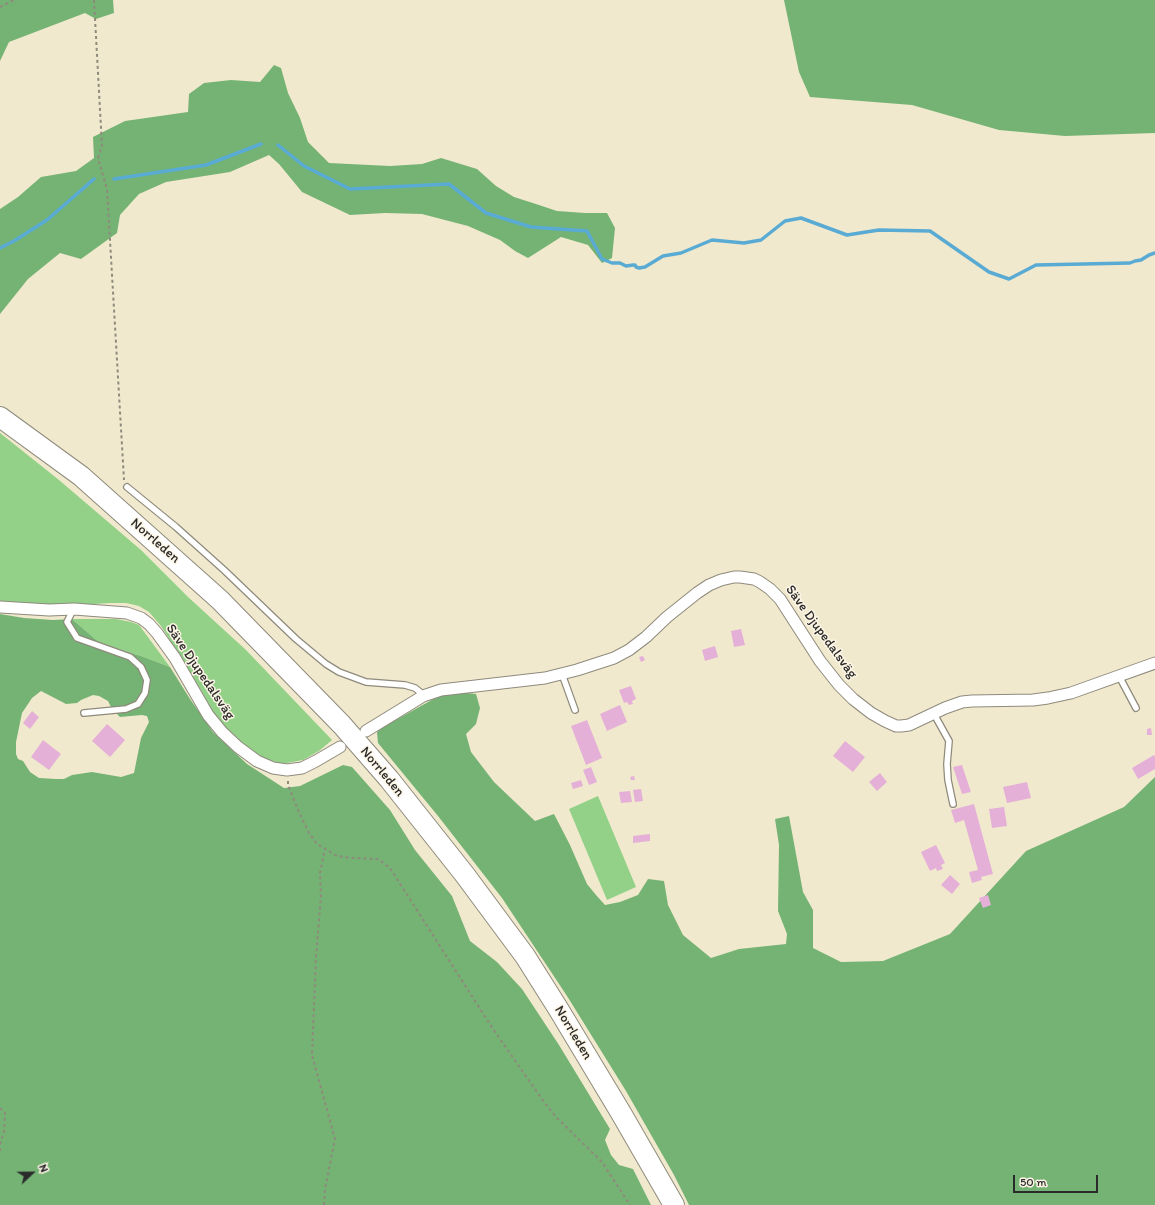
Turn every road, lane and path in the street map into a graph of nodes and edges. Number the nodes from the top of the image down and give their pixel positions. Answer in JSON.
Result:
{"nodes":[{"id":1,"x":14,"y":0,"type":"edge"},
{"id":2,"x":94,"y":0,"type":"edge"},
{"id":3,"x":0,"y":7,"type":"edge"},
{"id":4,"x":0,"y":417,"type":"edge"},
{"id":5,"x":127,"y":488,"type":"joint"},
{"id":6,"x":0,"y":607,"type":"edge"},
{"id":7,"x":74,"y":609,"type":"junction"},
{"id":8,"x":1155,"y":663,"type":"edge"},
{"id":9,"x":562,"y":674,"type":"junction"},
{"id":10,"x":1119,"y":676,"type":"junction"},
{"id":11,"x":423,"y":696,"type":"junction"},
{"id":12,"x":1136,"y":708,"type":"dead end"},
{"id":13,"x":575,"y":710,"type":"dead end"},
{"id":14,"x":84,"y":712,"type":"dead end"},
{"id":15,"x":934,"y":714,"type":"junction"},
{"id":16,"x":366,"y":731,"type":"dead end"},
{"id":17,"x":340,"y":747,"type":"dead end"},
{"id":18,"x":287,"y":770,"type":"junction"},
{"id":19,"x":953,"y":804,"type":"dead end"},
{"id":20,"x":325,"y":849,"type":"junction"},
{"id":21,"x":0,"y":1108,"type":"edge"},
{"id":22,"x":0,"y":1145,"type":"edge"},
{"id":23,"x":0,"y":1148,"type":"edge"},
{"id":24,"x":0,"y":1151,"type":"edge"},
{"id":25,"x":324,"y":1205,"type":"edge"},
{"id":26,"x":630,"y":1205,"type":"edge"},
{"id":27,"x":674,"y":1205,"type":"edge"}],
"edges":[{"from":1,"to":3,"type":"path"},
{"from":2,"to":5,"type":"path"},
{"from":4,"to":27,"type":"highway","name":"Norrleden"},
{"from":5,"to":11,"type":"lane"},
{"from":6,"to":7,"type":"street","name":"Säve Djupedalsväg"},
{"from":7,"to":14,"type":"lane"},
{"from":7,"to":18,"type":"street","name":"Säve Djupedalsväg"},
{"from":8,"to":10,"type":"street","name":"Säve Djupedalsväg"},
{"from":9,"to":11,"type":"street","name":"Säve Djupedalsväg"},
{"from":9,"to":13,"type":"lane"},
{"from":9,"to":15,"type":"street","name":"Säve Djupedalsväg"},
{"from":10,"to":12,"type":"lane"},
{"from":10,"to":15,"type":"street","name":"Säve Djupedalsväg"},
{"from":11,"to":16,"type":"street","name":"Säve Djupedalsväg"},
{"from":15,"to":19,"type":"lane"},
{"from":17,"to":18,"type":"street","name":"Säve Djupedalsväg"},
{"from":18,"to":20,"type":"path"},
{"from":20,"to":25,"type":"path"},
{"from":20,"to":26,"type":"path"},
{"from":21,"to":22,"type":"path"},
{"from":23,"to":24,"type":"path"}]}
